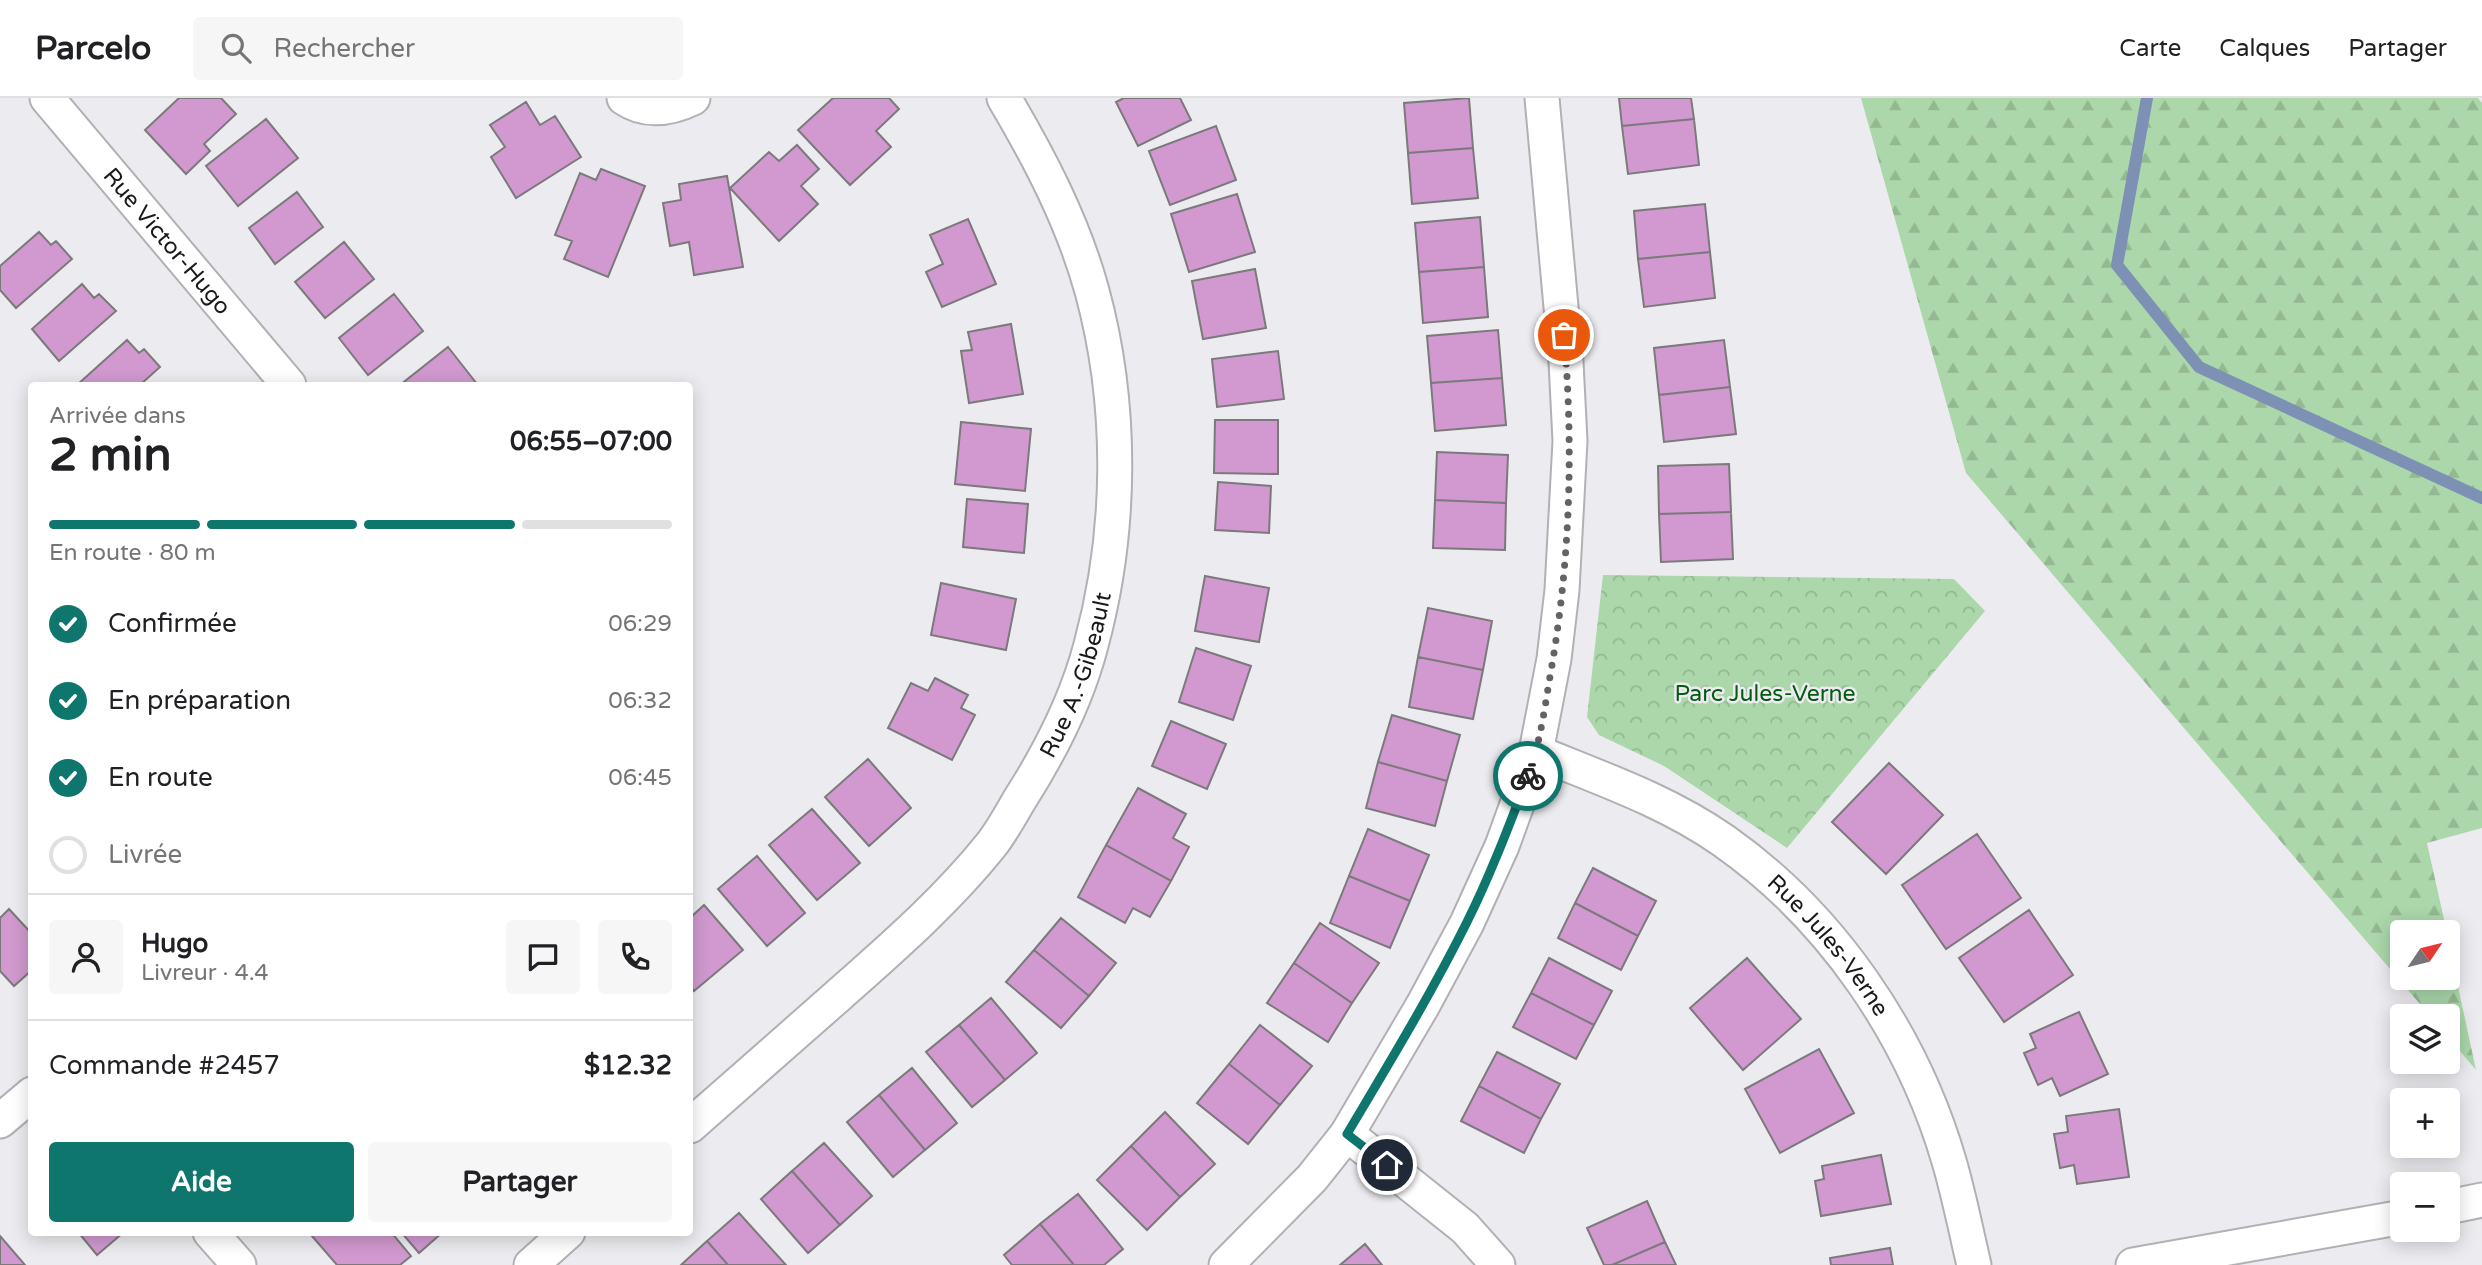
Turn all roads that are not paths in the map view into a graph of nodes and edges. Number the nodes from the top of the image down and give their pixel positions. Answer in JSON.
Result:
{"nodes":[{"id":1,"x":47,"y":98,"type":"edge"},
{"id":2,"x":624,"y":98,"type":"edge"},
{"id":3,"x":693,"y":98,"type":"edge"},
{"id":4,"x":1004,"y":98,"type":"edge"},
{"id":5,"x":1542,"y":98,"type":"edge"},
{"id":6,"x":286,"y":382,"type":"edge"},
{"id":7,"x":1536,"y":752,"type":"junction"},
{"id":8,"x":28,"y":1097,"type":"edge"},
{"id":9,"x":0,"y":1121,"type":"edge"},
{"id":10,"x":693,"y":1123,"type":"edge"},
{"id":11,"x":1347,"y":1134,"type":"junction"},
{"id":12,"x":2482,"y":1200,"type":"edge"},
{"id":13,"x":2460,"y":1205,"type":"edge"},
{"id":14,"x":2390,"y":1219,"type":"edge"},
{"id":15,"x":214,"y":1236,"type":"edge"},
{"id":16,"x":564,"y":1236,"type":"edge"},
{"id":17,"x":239,"y":1265,"type":"edge"},
{"id":18,"x":531,"y":1265,"type":"edge"},
{"id":19,"x":1226,"y":1265,"type":"edge"},
{"id":20,"x":1497,"y":1265,"type":"edge"},
{"id":21,"x":1974,"y":1265,"type":"edge"},
{"id":22,"x":2133,"y":1265,"type":"edge"}],
"edges":[{"from":1,"to":6,"type":"street","name":"Rue Victor-Hugo"},
{"from":2,"to":3,"type":"street"},
{"from":4,"to":10,"type":"street","name":"Rue A.-Gibeault"},
{"from":5,"to":7,"type":"street"},
{"from":7,"to":11,"type":"street"},
{"from":7,"to":21,"type":"street","name":"Rue Jules-Verne"},
{"from":8,"to":9,"type":"street"},
{"from":11,"to":19,"type":"street"},
{"from":11,"to":20,"type":"street"},
{"from":12,"to":13,"type":"street"},
{"from":14,"to":22,"type":"street"},
{"from":15,"to":17,"type":"street"},
{"from":16,"to":18,"type":"street"}]}
